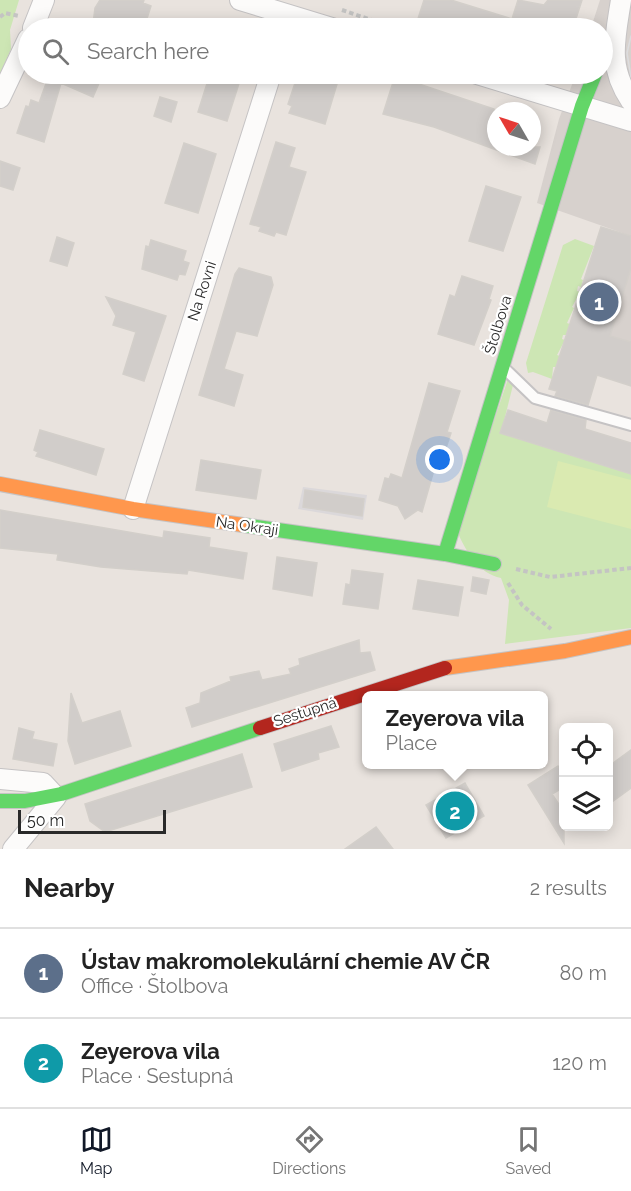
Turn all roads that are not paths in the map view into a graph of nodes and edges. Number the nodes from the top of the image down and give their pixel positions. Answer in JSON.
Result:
{"nodes":[{"id":1,"x":45,"y":0,"type":"edge"},
{"id":2,"x":240,"y":0,"type":"edge"},
{"id":3,"x":620,"y":11,"type":"edge"},
{"id":4,"x":289,"y":15,"type":"edge"},
{"id":5,"x":37,"y":18,"type":"edge"},
{"id":6,"x":613,"y":30,"type":"edge"},
{"id":7,"x":18,"y":60,"type":"edge"},
{"id":8,"x":268,"y":84,"type":"edge"},
{"id":9,"x":510,"y":84,"type":"edge"},
{"id":10,"x":591,"y":84,"type":"edge"},
{"id":11,"x":0,"y":98,"type":"edge"},
{"id":12,"x":631,"y":101,"type":"edge"},
{"id":13,"x":582,"y":106,"type":"junction"},
{"id":14,"x":631,"y":121,"type":"edge"},
{"id":15,"x":502,"y":366,"type":"junction"},
{"id":16,"x":631,"y":424,"type":"edge"},
{"id":17,"x":0,"y":484,"type":"edge"},
{"id":18,"x":133,"y":509,"type":"junction"},
{"id":19,"x":445,"y":554,"type":"junction"},
{"id":20,"x":494,"y":564,"type":"road end"},
{"id":21,"x":631,"y":637,"type":"edge"},
{"id":22,"x":372,"y":691,"type":"edge"},
{"id":23,"x":362,"y":694,"type":"edge"},
{"id":24,"x":0,"y":779,"type":"edge"},
{"id":25,"x":56,"y":797,"type":"junction"},
{"id":26,"x":0,"y":801,"type":"edge"},
{"id":27,"x":13,"y":849,"type":"edge"}],
"edges":[{"from":1,"to":5,"type":"street"},
{"from":2,"to":4,"type":"street"},
{"from":3,"to":6,"type":"street"},
{"from":3,"to":12,"type":"street"},
{"from":7,"to":11,"type":"street"},
{"from":8,"to":18,"type":"street","name":"Na Rovni"},
{"from":9,"to":13,"type":"street"},
{"from":10,"to":13,"type":"street","name":"Štolbova"},
{"from":13,"to":14,"type":"street"},
{"from":13,"to":15,"type":"street","name":"Štolbova"},
{"from":15,"to":16,"type":"lane"},
{"from":15,"to":19,"type":"street","name":"Štolbova"},
{"from":17,"to":18,"type":"street","name":"Na Okraji"},
{"from":18,"to":19,"type":"street","name":"Na Okraji"},
{"from":19,"to":20,"type":"street","name":"Na Okraji"},
{"from":21,"to":22,"type":"street","name":"Sestupná"},
{"from":23,"to":25,"type":"street","name":"Sestupná"},
{"from":24,"to":25,"type":"street"},
{"from":25,"to":26,"type":"street","name":"Sestupná"},
{"from":25,"to":27,"type":"street"}]}
